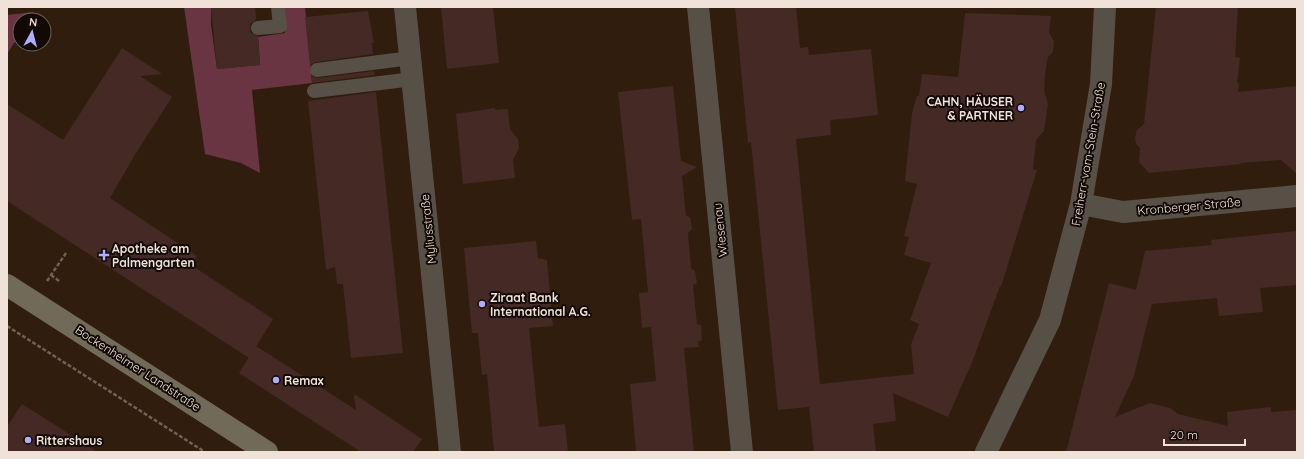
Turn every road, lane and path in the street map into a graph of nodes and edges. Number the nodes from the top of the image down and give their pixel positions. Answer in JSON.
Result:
{"nodes":[{"id":1,"x":278,"y":7,"type":"edge"},
{"id":2,"x":405,"y":7,"type":"edge"},
{"id":3,"x":698,"y":7,"type":"edge"},
{"id":4,"x":1105,"y":7,"type":"edge"},
{"id":5,"x":258,"y":28,"type":"dead end"},
{"id":6,"x":412,"y":69,"type":"junction"},
{"id":7,"x":317,"y":70,"type":"dead end"},
{"id":8,"x":314,"y":91,"type":"dead end"},
{"id":9,"x":1297,"y":196,"type":"edge"},
{"id":10,"x":1081,"y":204,"type":"junction"},
{"id":11,"x":66,"y":253,"type":"dead end"},
{"id":12,"x":51,"y":275,"type":"junction"},
{"id":13,"x":59,"y":281,"type":"dead end"},
{"id":14,"x":7,"y":285,"type":"edge"},
{"id":15,"x":34,"y":302,"type":"junction"},
{"id":16,"x":7,"y":326,"type":"edge"},
{"id":17,"x":205,"y":452,"type":"edge"},
{"id":18,"x":267,"y":452,"type":"edge"},
{"id":19,"x":450,"y":452,"type":"edge"},
{"id":20,"x":742,"y":452,"type":"edge"},
{"id":21,"x":986,"y":452,"type":"edge"}],
"edges":[{"from":1,"to":5,"type":"lane"},
{"from":2,"to":6,"type":"street","name":"Myliusstraße"},
{"from":3,"to":20,"type":"street","name":"Wiesenau"},
{"from":4,"to":10,"type":"street","name":"Freiherr-vom-Stein-Straße"},
{"from":6,"to":7,"type":"lane"},
{"from":6,"to":8,"type":"lane"},
{"from":6,"to":19,"type":"street","name":"Myliusstraße"},
{"from":9,"to":10,"type":"street","name":"Kronberger Straße"},
{"from":10,"to":21,"type":"street","name":"Freiherr-vom-Stein-Straße"},
{"from":11,"to":12,"type":"path"},
{"from":12,"to":13,"type":"path"},
{"from":12,"to":15,"type":"path"},
{"from":14,"to":15,"type":"main road","name":"Bockenheimer Landstraße"},
{"from":15,"to":18,"type":"main road","name":"Bockenheimer Landstraße"},
{"from":16,"to":17,"type":"path"}]}
